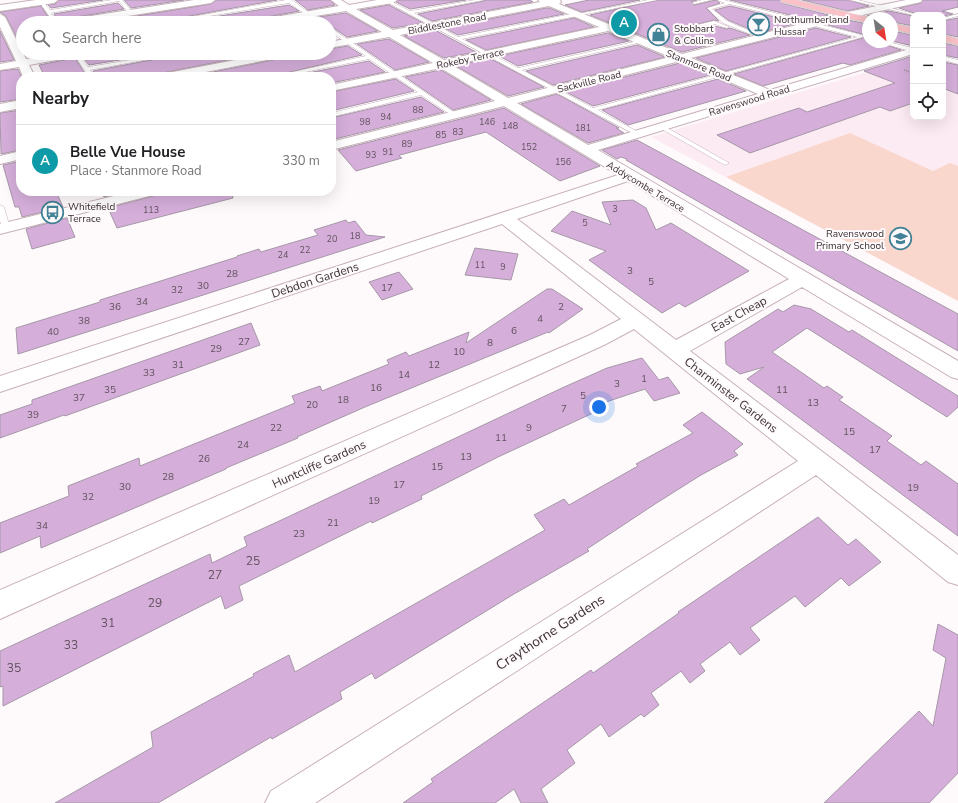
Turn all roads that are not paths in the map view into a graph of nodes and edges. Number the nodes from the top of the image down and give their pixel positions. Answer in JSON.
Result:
{"nodes":[{"id":1,"x":54,"y":0,"type":"edge"},
{"id":2,"x":120,"y":0,"type":"edge"},
{"id":3,"x":211,"y":0,"type":"edge"},
{"id":4,"x":388,"y":0,"type":"edge"},
{"id":5,"x":482,"y":0,"type":"edge"},
{"id":6,"x":566,"y":0,"type":"edge"},
{"id":7,"x":655,"y":0,"type":"edge"},
{"id":8,"x":709,"y":0,"type":"edge"},
{"id":9,"x":719,"y":0,"type":"edge"},
{"id":10,"x":736,"y":0,"type":"edge"},
{"id":11,"x":785,"y":0,"type":"edge"},
{"id":12,"x":852,"y":0,"type":"edge"},
{"id":13,"x":916,"y":0,"type":"edge"},
{"id":14,"x":41,"y":1,"type":"edge"},
{"id":15,"x":289,"y":1,"type":"edge"},
{"id":16,"x":545,"y":2,"type":"edge"},
{"id":17,"x":729,"y":2,"type":"junction"},
{"id":18,"x":694,"y":3,"type":"dead end"},
{"id":19,"x":342,"y":4,"type":"edge"},
{"id":20,"x":884,"y":7,"type":"junction"},
{"id":21,"x":0,"y":8,"type":"edge"},
{"id":22,"x":48,"y":12,"type":"junction"},
{"id":23,"x":131,"y":13,"type":"junction"},
{"id":24,"x":409,"y":13,"type":"junction"},
{"id":25,"x":910,"y":13,"type":"edge"},
{"id":26,"x":308,"y":14,"type":"junction"},
{"id":27,"x":578,"y":15,"type":"junction"},
{"id":28,"x":848,"y":15,"type":"junction"},
{"id":29,"x":958,"y":15,"type":"edge"},
{"id":30,"x":0,"y":16,"type":"edge"},
{"id":31,"x":51,"y":16,"type":"edge"},
{"id":32,"x":112,"y":16,"type":"edge"},
{"id":33,"x":200,"y":16,"type":"edge"},
{"id":34,"x":297,"y":16,"type":"edge"},
{"id":35,"x":311,"y":16,"type":"edge"},
{"id":36,"x":862,"y":18,"type":"edge"},
{"id":37,"x":946,"y":19,"type":"edge"},
{"id":38,"x":946,"y":21,"type":"edge"},
{"id":39,"x":950,"y":23,"type":"dead end"},
{"id":40,"x":813,"y":24,"type":"junction"},
{"id":41,"x":433,"y":25,"type":"junction"},
{"id":42,"x":898,"y":27,"type":"edge"},
{"id":43,"x":609,"y":28,"type":"junction"},
{"id":44,"x":687,"y":28,"type":"dead end"},
{"id":45,"x":910,"y":30,"type":"edge"},
{"id":46,"x":8,"y":32,"type":"edge"},
{"id":47,"x":392,"y":33,"type":"junction"},
{"id":48,"x":336,"y":34,"type":"edge"},
{"id":49,"x":861,"y":37,"type":"joint"},
{"id":50,"x":458,"y":38,"type":"junction"},
{"id":51,"x":759,"y":38,"type":"junction"},
{"id":52,"x":640,"y":41,"type":"junction"},
{"id":53,"x":348,"y":42,"type":"junction"},
{"id":54,"x":336,"y":44,"type":"edge"},
{"id":55,"x":898,"y":47,"type":"edge"},
{"id":56,"x":16,"y":49,"type":"edge"},
{"id":57,"x":910,"y":50,"type":"edge"},
{"id":58,"x":910,"y":52,"type":"edge"},
{"id":59,"x":488,"y":54,"type":"junction"},
{"id":60,"x":370,"y":57,"type":"junction"},
{"id":61,"x":680,"y":57,"type":"junction"},
{"id":62,"x":946,"y":59,"type":"edge"},
{"id":63,"x":34,"y":60,"type":"edge"},
{"id":64,"x":81,"y":60,"type":"edge"},
{"id":65,"x":139,"y":60,"type":"edge"},
{"id":66,"x":251,"y":60,"type":"edge"},
{"id":67,"x":22,"y":62,"type":"junction"},
{"id":68,"x":958,"y":62,"type":"edge"},
{"id":69,"x":443,"y":64,"type":"junction"},
{"id":70,"x":0,"y":67,"type":"edge"},
{"id":71,"x":87,"y":69,"type":"junction"},
{"id":72,"x":517,"y":70,"type":"junction"},
{"id":73,"x":27,"y":72,"type":"edge"},
{"id":74,"x":89,"y":72,"type":"edge"},
{"id":75,"x":188,"y":72,"type":"edge"},
{"id":76,"x":297,"y":72,"type":"edge"},
{"id":77,"x":394,"y":74,"type":"junction"},
{"id":78,"x":721,"y":74,"type":"junction"},
{"id":79,"x":336,"y":87,"type":"edge"},
{"id":80,"x":554,"y":90,"type":"junction"},
{"id":81,"x":421,"y":93,"type":"junction"},
{"id":82,"x":769,"y":94,"type":"junction"},
{"id":83,"x":507,"y":102,"type":"junction"},
{"id":84,"x":16,"y":105,"type":"edge"},
{"id":85,"x":0,"y":108,"type":"edge"},
{"id":86,"x":592,"y":110,"type":"junction"},
{"id":87,"x":336,"y":113,"type":"edge"},
{"id":88,"x":455,"y":115,"type":"junction"},
{"id":89,"x":660,"y":126,"type":"junction"},
{"id":90,"x":636,"y":133,"type":"junction"},
{"id":91,"x":336,"y":145,"type":"edge"},
{"id":92,"x":585,"y":150,"type":"junction"},
{"id":93,"x":16,"y":156,"type":"edge"},
{"id":94,"x":0,"y":160,"type":"edge"},
{"id":95,"x":725,"y":163,"type":"dead end"},
{"id":96,"x":630,"y":176,"type":"junction"},
{"id":97,"x":87,"y":196,"type":"edge"},
{"id":98,"x":132,"y":196,"type":"edge"},
{"id":99,"x":0,"y":206,"type":"edge"},
{"id":100,"x":92,"y":206,"type":"junction"},
{"id":101,"x":504,"y":217,"type":"junction"},
{"id":102,"x":3,"y":228,"type":"edge"},
{"id":103,"x":802,"y":279,"type":"junction"},
{"id":104,"x":636,"y":320,"type":"junction"},
{"id":105,"x":675,"y":350,"type":"junction"},
{"id":106,"x":958,"y":371,"type":"edge"},
{"id":107,"x":0,"y":384,"type":"edge"},
{"id":108,"x":817,"y":462,"type":"junction"},
{"id":109,"x":958,"y":572,"type":"edge"},
{"id":110,"x":0,"y":605,"type":"edge"},
{"id":111,"x":283,"y":803,"type":"edge"}],
"edges":[{"from":1,"to":14,"type":"street"},
{"from":2,"to":22,"type":"lane"},
{"from":2,"to":23,"type":"lane"},
{"from":3,"to":23,"type":"street"},
{"from":4,"to":19,"type":"street"},
{"from":4,"to":24,"type":"lane"},
{"from":5,"to":24,"type":"lane"},
{"from":6,"to":16,"type":"street","name":"Biddlestone Road"},
{"from":7,"to":27,"type":"lane"},
{"from":8,"to":18,"type":"lane"},
{"from":9,"to":17,"type":"lane"},
{"from":10,"to":17,"type":"lane"},
{"from":11,"to":28,"type":"main road"},
{"from":12,"to":20,"type":"lane"},
{"from":13,"to":20,"type":"street","name":"Sackville Road"},
{"from":14,"to":21,"type":"street"},
{"from":14,"to":22,"type":"lane"},
{"from":15,"to":26,"type":"lane"},
{"from":15,"to":33,"type":"lane"},
{"from":16,"to":27,"type":"street","name":"Stanmore Road"},
{"from":16,"to":41,"type":"street","name":"Biddlestone Road"},
{"from":17,"to":40,"type":"lane"},
{"from":17,"to":51,"type":"lane"},
{"from":19,"to":26,"type":"street"},
{"from":19,"to":47,"type":"street","name":"Addycombe Terrace"},
{"from":20,"to":25,"type":"lane"},
{"from":20,"to":28,"type":"street","name":"Sackville Road"},
{"from":22,"to":31,"type":"lane"},
{"from":23,"to":32,"type":"street"},
{"from":24,"to":41,"type":"lane"},
{"from":26,"to":34,"type":"street"},
{"from":26,"to":35,"type":"lane"},
{"from":27,"to":43,"type":"street","name":"Stanmore Road"},
{"from":27,"to":50,"type":"lane"},
{"from":28,"to":36,"type":"main road"},
{"from":28,"to":40,"type":"street","name":"Sackville Road"},
{"from":29,"to":37,"type":"lane"},
{"from":30,"to":46,"type":"street"},
{"from":38,"to":39,"type":"lane"},
{"from":40,"to":49,"type":"lane"},
{"from":40,"to":51,"type":"street","name":"Sackville Road"},
{"from":41,"to":47,"type":"street","name":"Biddlestone Road"},
{"from":41,"to":50,"type":"lane"},
{"from":42,"to":45,"type":"main road"},
{"from":43,"to":52,"type":"street","name":"Stanmore Road"},
{"from":43,"to":59,"type":"street","name":"Rokeby Terrace"},
{"from":44,"to":51,"type":"lane"},
{"from":46,"to":56,"type":"street"},
{"from":47,"to":53,"type":"street","name":"Biddlestone Road"},
{"from":47,"to":69,"type":"street","name":"Addycombe Terrace"},
{"from":48,"to":53,"type":"lane"},
{"from":49,"to":78,"type":"lane"},
{"from":50,"to":59,"type":"lane"},
{"from":51,"to":61,"type":"street","name":"Sackville Road"},
{"from":52,"to":61,"type":"street","name":"Stanmore Road"},
{"from":52,"to":72,"type":"lane"},
{"from":53,"to":54,"type":"street","name":"Biddlestone Road"},
{"from":53,"to":60,"type":"lane"},
{"from":55,"to":57,"type":"lane"},
{"from":58,"to":82,"type":"street","name":"Ravenswood Road"},
{"from":59,"to":69,"type":"street","name":"Rokeby Terrace"},
{"from":59,"to":72,"type":"lane"},
{"from":60,"to":76,"type":"lane"},
{"from":60,"to":77,"type":"lane"},
{"from":61,"to":78,"type":"street","name":"Stanmore Road"},
{"from":61,"to":80,"type":"street","name":"Sackville Road"},
{"from":62,"to":68,"type":"lane"},
{"from":63,"to":67,"type":"street"},
{"from":64,"to":71,"type":"lane"},
{"from":65,"to":71,"type":"lane"},
{"from":66,"to":75,"type":"street"},
{"from":67,"to":70,"type":"street"},
{"from":67,"to":73,"type":"street"},
{"from":69,"to":77,"type":"street","name":"Rokeby Terrace"},
{"from":69,"to":83,"type":"street","name":"Addycombe Terrace"},
{"from":71,"to":74,"type":"lane"},
{"from":72,"to":80,"type":"lane"},
{"from":77,"to":79,"type":"street","name":"Rokeby Terrace"},
{"from":77,"to":81,"type":"lane"},
{"from":78,"to":82,"type":"street","name":"Stanmore Road"},
{"from":78,"to":86,"type":"lane"},
{"from":80,"to":83,"type":"street","name":"Sackville Road"},
{"from":80,"to":86,"type":"lane"},
{"from":81,"to":87,"type":"lane"},
{"from":81,"to":88,"type":"lane"},
{"from":82,"to":89,"type":"street","name":"Ravenswood Road"},
{"from":83,"to":88,"type":"street","name":"Sackville Road"},
{"from":83,"to":92,"type":"street","name":"Addycombe Terrace"},
{"from":84,"to":85,"type":"street"},
{"from":86,"to":90,"type":"lane"},
{"from":88,"to":91,"type":"street","name":"Sackville Road"},
{"from":89,"to":90,"type":"street","name":"Ravenswood Road"},
{"from":89,"to":95,"type":"lane"},
{"from":90,"to":92,"type":"street","name":"Ravenswood Road"},
{"from":92,"to":96,"type":"street","name":"Addycombe Terrace"},
{"from":93,"to":94,"type":"street"},
{"from":96,"to":101,"type":"street","name":"Debdon Gardens"},
{"from":96,"to":103,"type":"street","name":"Addycombe Terrace"},
{"from":97,"to":100,"type":"street"},
{"from":98,"to":100,"type":"street"},
{"from":99,"to":102,"type":"lane"},
{"from":100,"to":102,"type":"street"},
{"from":101,"to":104,"type":"street","name":"Charminster Gardens"},
{"from":101,"to":107,"type":"street","name":"Debdon Gardens"},
{"from":103,"to":105,"type":"street","name":"East Cheap"},
{"from":103,"to":106,"type":"street","name":"Addycombe Terrace"},
{"from":104,"to":105,"type":"street","name":"Charminster Gardens"},
{"from":104,"to":110,"type":"street","name":"Huntcliffe Gardens"},
{"from":105,"to":108,"type":"street","name":"Charminster Gardens"},
{"from":108,"to":109,"type":"street","name":"Charminster Gardens"},
{"from":108,"to":111,"type":"street","name":"Craythorne Gardens"}]}
